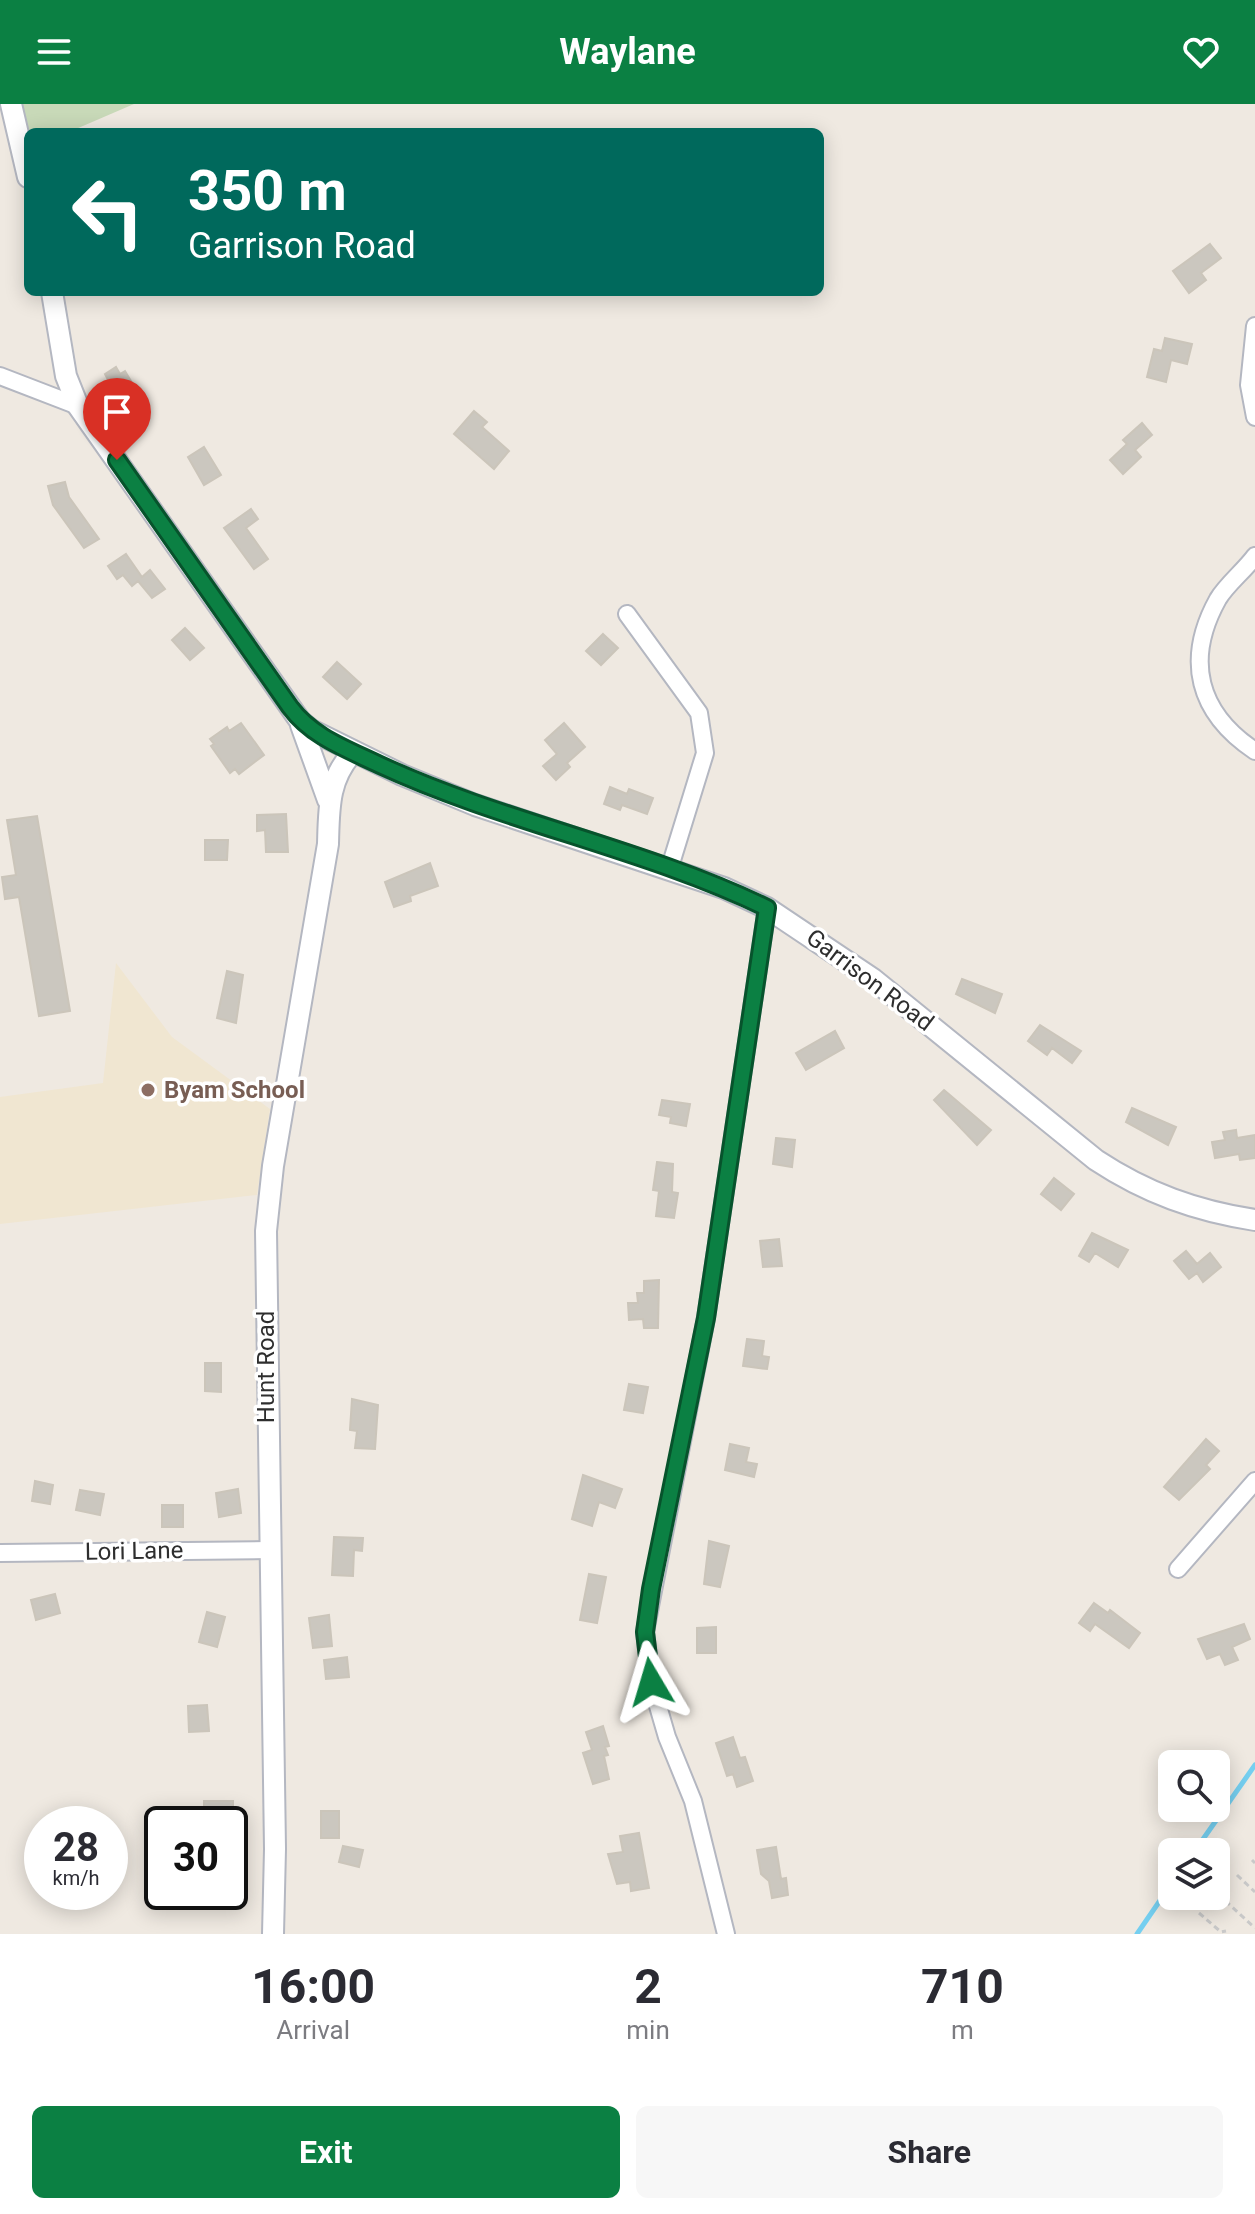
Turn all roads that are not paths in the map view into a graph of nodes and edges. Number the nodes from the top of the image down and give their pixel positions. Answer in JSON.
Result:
{"nodes":[{"id":1,"x":11,"y":104,"type":"edge"},
{"id":2,"x":24,"y":160,"type":"edge"},
{"id":3,"x":53,"y":296,"type":"edge"},
{"id":4,"x":1255,"y":326,"type":"edge"},
{"id":5,"x":0,"y":376,"type":"edge"},
{"id":6,"x":78,"y":406,"type":"junction"},
{"id":7,"x":1255,"y":417,"type":"edge"},
{"id":8,"x":1255,"y":556,"type":"edge"},
{"id":9,"x":627,"y":614,"type":"dead end"},
{"id":10,"x":300,"y":721,"type":"junction"},
{"id":11,"x":1255,"y":751,"type":"edge"},
{"id":12,"x":353,"y":752,"type":"junction"},
{"id":13,"x":329,"y":805,"type":"junction"},
{"id":14,"x":669,"y":870,"type":"junction"},
{"id":15,"x":767,"y":908,"type":"junction"},
{"id":16,"x":1255,"y":1220,"type":"edge"},
{"id":17,"x":1255,"y":1481,"type":"edge"},
{"id":18,"x":268,"y":1550,"type":"junction"},
{"id":19,"x":0,"y":1553,"type":"edge"},
{"id":20,"x":1178,"y":1569,"type":"dead end"},
{"id":21,"x":273,"y":1934,"type":"edge"},
{"id":22,"x":726,"y":1934,"type":"edge"}],
"edges":[{"from":1,"to":2,"type":"street"},
{"from":3,"to":6,"type":"street","name":"Garrison Road"},
{"from":4,"to":7,"type":"street"},
{"from":5,"to":6,"type":"street"},
{"from":6,"to":10,"type":"street","name":"Garrison Road"},
{"from":8,"to":11,"type":"street"},
{"from":9,"to":14,"type":"street"},
{"from":10,"to":12,"type":"street","name":"Garrison Road"},
{"from":10,"to":13,"type":"street","name":"Hunt Road"},
{"from":12,"to":13,"type":"street","name":"Hunt Road"},
{"from":12,"to":14,"type":"street","name":"Garrison Road"},
{"from":13,"to":18,"type":"street","name":"Hunt Road"},
{"from":14,"to":15,"type":"street","name":"Garrison Road"},
{"from":15,"to":16,"type":"street","name":"Garrison Road"},
{"from":15,"to":22,"type":"street"},
{"from":17,"to":20,"type":"street"},
{"from":18,"to":19,"type":"street","name":"Lori Lane"},
{"from":18,"to":21,"type":"street","name":"Hunt Road"}]}
